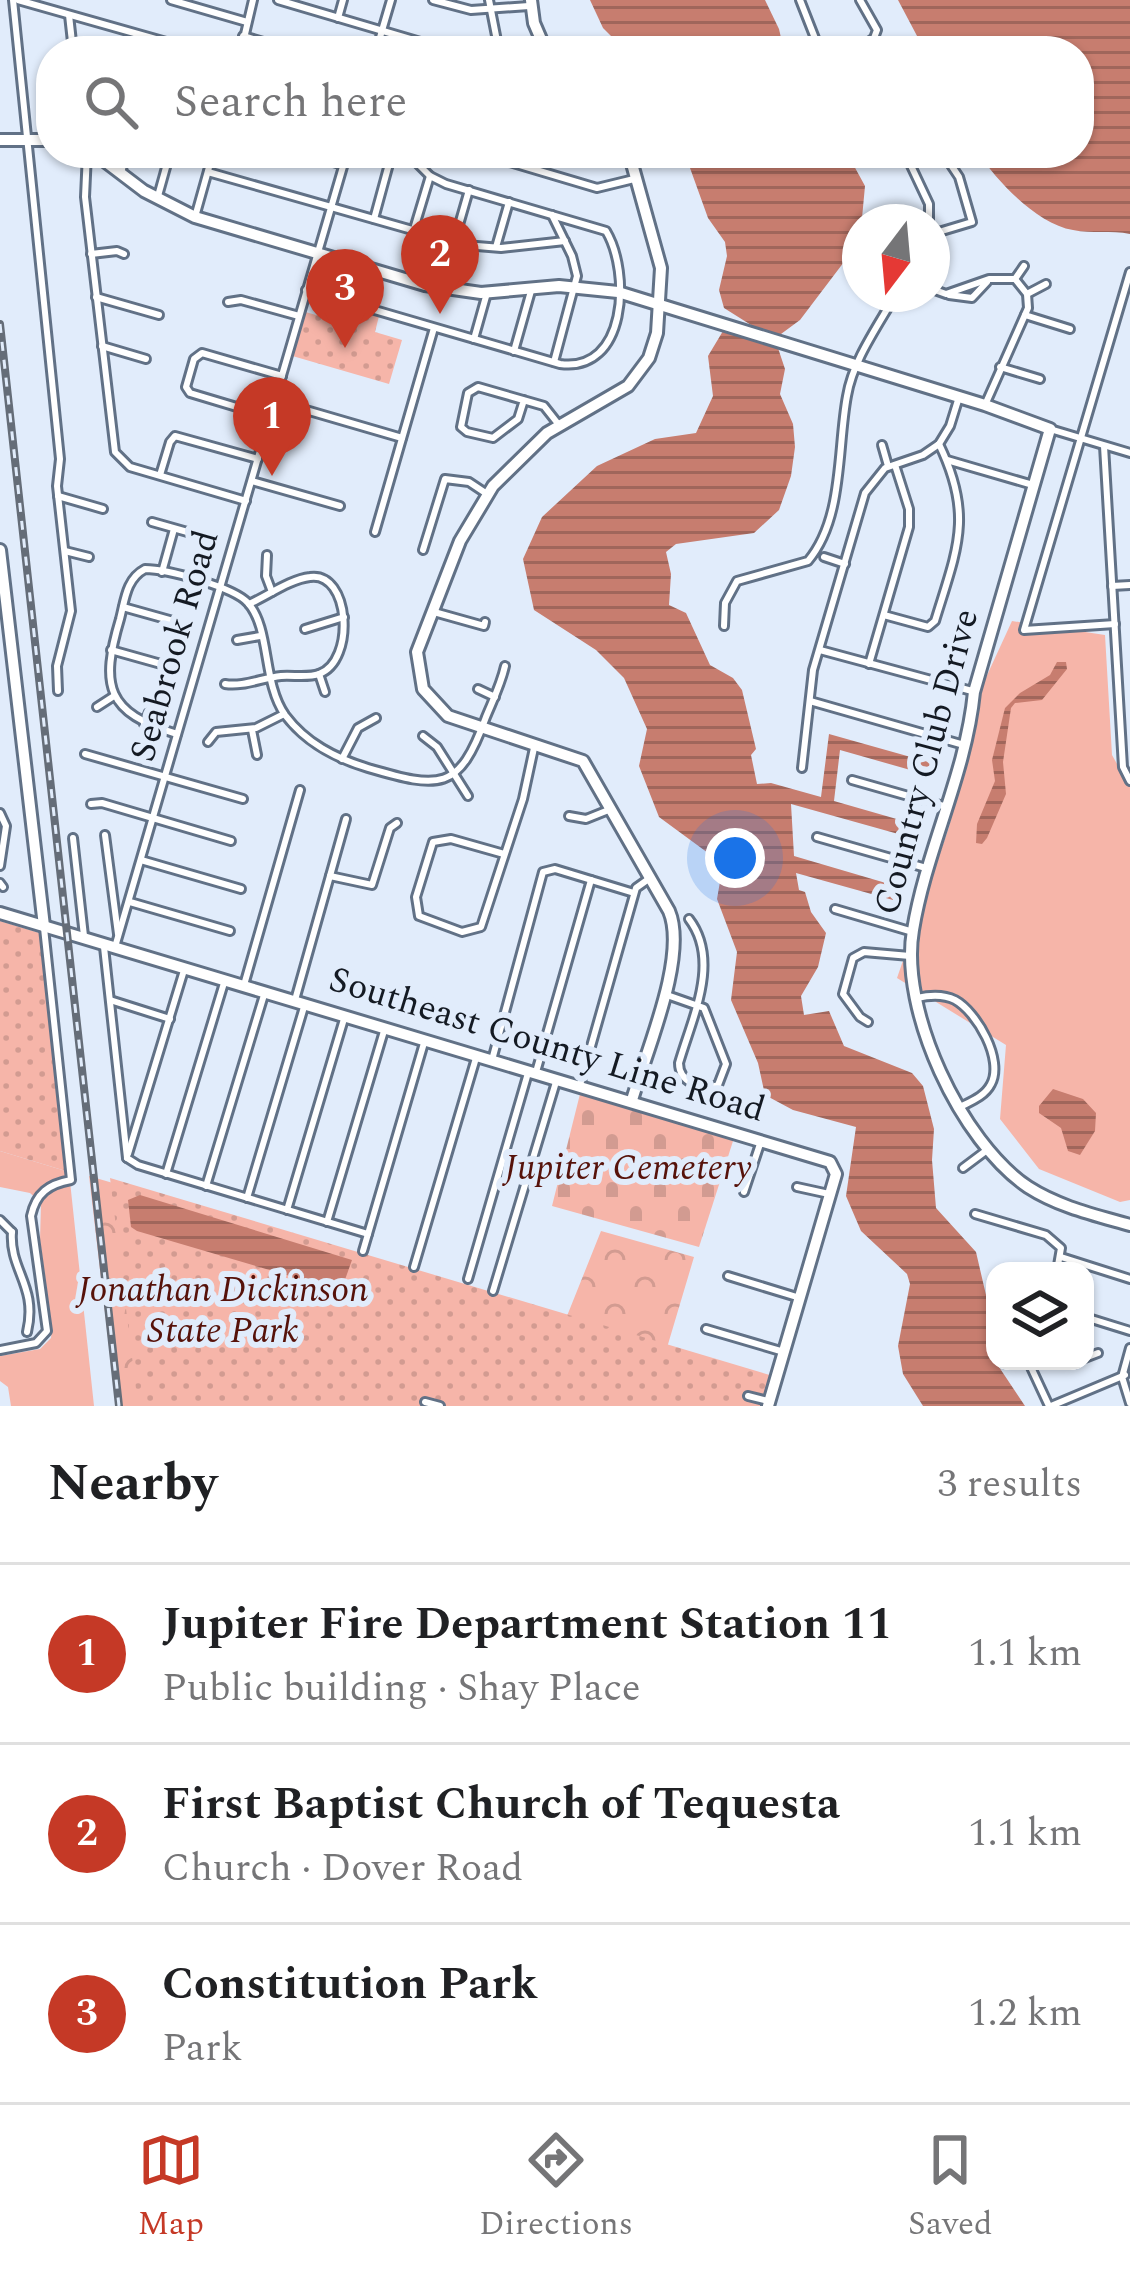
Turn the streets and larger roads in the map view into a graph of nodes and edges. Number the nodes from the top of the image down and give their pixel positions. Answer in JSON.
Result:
{"nodes":[{"id":1,"x":17,"y":0,"type":"edge"},
{"id":2,"x":171,"y":0,"type":"edge"},
{"id":3,"x":210,"y":0,"type":"edge"},
{"id":4,"x":253,"y":0,"type":"edge"},
{"id":5,"x":278,"y":0,"type":"edge"},
{"id":6,"x":343,"y":0,"type":"edge"},
{"id":7,"x":391,"y":0,"type":"edge"},
{"id":8,"x":436,"y":0,"type":"edge"},
{"id":9,"x":800,"y":0,"type":"edge"},
{"id":10,"x":860,"y":0,"type":"edge"},
{"id":11,"x":298,"y":3,"type":"edge"},
{"id":12,"x":531,"y":3,"type":"edge"},
{"id":13,"x":45,"y":4,"type":"edge"},
{"id":14,"x":489,"y":5,"type":"edge"},
{"id":15,"x":207,"y":10,"type":"junction"},
{"id":16,"x":70,"y":15,"type":"junction"},
{"id":17,"x":338,"y":18,"type":"junction"},
{"id":18,"x":247,"y":22,"type":"junction"},
{"id":19,"x":382,"y":31,"type":"junction"},
{"id":20,"x":72,"y":36,"type":"edge"},
{"id":21,"x":146,"y":36,"type":"edge"},
{"id":22,"x":243,"y":36,"type":"edge"},
{"id":23,"x":380,"y":36,"type":"edge"},
{"id":24,"x":399,"y":36,"type":"edge"},
{"id":25,"x":495,"y":36,"type":"edge"},
{"id":26,"x":541,"y":36,"type":"edge"},
{"id":27,"x":814,"y":36,"type":"edge"},
{"id":28,"x":875,"y":36,"type":"edge"},
{"id":29,"x":27,"y":141,"type":"junction"},
{"id":30,"x":36,"y":141,"type":"edge"},
{"id":31,"x":0,"y":144,"type":"edge"},
{"id":32,"x":89,"y":168,"type":"edge"},
{"id":33,"x":114,"y":168,"type":"edge"},
{"id":34,"x":122,"y":168,"type":"edge"},
{"id":35,"x":166,"y":168,"type":"edge"},
{"id":36,"x":209,"y":168,"type":"edge"},
{"id":37,"x":342,"y":168,"type":"edge"},
{"id":38,"x":388,"y":168,"type":"edge"},
{"id":39,"x":423,"y":168,"type":"edge"},
{"id":40,"x":529,"y":168,"type":"edge"},
{"id":41,"x":632,"y":168,"type":"edge"},
{"id":42,"x":912,"y":168,"type":"edge"},
{"id":43,"x":952,"y":168,"type":"edge"},
{"id":44,"x":208,"y":172,"type":"junction"},
{"id":45,"x":121,"y":173,"type":"junction"},
{"id":46,"x":430,"y":176,"type":"junction"},
{"id":47,"x":634,"y":179,"type":"junction"},
{"id":48,"x":469,"y":190,"type":"junction"},
{"id":49,"x":157,"y":199,"type":"junction"},
{"id":50,"x":509,"y":202,"type":"junction"},
{"id":51,"x":929,"y":204,"type":"edge"},
{"id":52,"x":331,"y":207,"type":"junction"},
{"id":53,"x":552,"y":215,"type":"junction"},
{"id":54,"x":195,"y":217,"type":"junction"},
{"id":55,"x":374,"y":219,"type":"junction"},
{"id":56,"x":950,"y":229,"type":"edge"},
{"id":57,"x":414,"y":230,"type":"junction"},
{"id":58,"x":565,"y":241,"type":"junction"},
{"id":59,"x":454,"y":242,"type":"junction"},
{"id":60,"x":496,"y":247,"type":"junction"},
{"id":61,"x":92,"y":254,"type":"junction"},
{"id":62,"x":124,"y":254,"type":"dead end"},
{"id":63,"x":317,"y":254,"type":"junction"},
{"id":64,"x":1024,"y":266,"type":"dead end"},
{"id":65,"x":1130,"y":272,"type":"edge"},
{"id":66,"x":1015,"y":279,"type":"junction"},
{"id":67,"x":1046,"y":284,"type":"dead end"},
{"id":68,"x":576,"y":286,"type":"junction"},
{"id":69,"x":532,"y":288,"type":"junction"},
{"id":70,"x":307,"y":290,"type":"junction"},
{"id":71,"x":618,"y":292,"type":"junction"},
{"id":72,"x":487,"y":293,"type":"junction"},
{"id":73,"x":950,"y":293,"type":"edge"},
{"id":74,"x":1027,"y":294,"type":"junction"},
{"id":75,"x":96,"y":297,"type":"junction"},
{"id":76,"x":228,"y":302,"type":"dead end"},
{"id":77,"x":660,"y":304,"type":"junction"},
{"id":78,"x":886,"y":312,"type":"edge"},
{"id":79,"x":159,"y":315,"type":"dead end"},
{"id":80,"x":1117,"y":315,"type":"junction"},
{"id":81,"x":299,"y":316,"type":"junction"},
{"id":82,"x":1025,"y":316,"type":"junction"},
{"id":83,"x":1130,"y":319,"type":"edge"},
{"id":84,"x":434,"y":327,"type":"junction"},
{"id":85,"x":1070,"y":329,"type":"dead end"},
{"id":86,"x":474,"y":339,"type":"junction"},
{"id":87,"x":102,"y":346,"type":"junction"},
{"id":88,"x":514,"y":351,"type":"junction"},
{"id":89,"x":146,"y":359,"type":"dead end"},
{"id":90,"x":554,"y":362,"type":"junction"},
{"id":91,"x":856,"y":364,"type":"junction"},
{"id":92,"x":1000,"y":368,"type":"junction"},
{"id":93,"x":282,"y":376,"type":"junction"},
{"id":94,"x":1040,"y":379,"type":"dead end"},
{"id":95,"x":959,"y":397,"type":"junction"},
{"id":96,"x":524,"y":400,"type":"junction"},
{"id":97,"x":275,"y":401,"type":"junction"},
{"id":98,"x":985,"y":405,"type":"junction"},
{"id":99,"x":270,"y":417,"type":"junction"},
{"id":100,"x":559,"y":425,"type":"junction"},
{"id":101,"x":1050,"y":429,"type":"junction"},
{"id":102,"x":402,"y":438,"type":"junction"},
{"id":103,"x":1080,"y":439,"type":"junction"},
{"id":104,"x":939,"y":443,"type":"junction"},
{"id":105,"x":882,"y":445,"type":"dead end"},
{"id":106,"x":1104,"y":446,"type":"junction"},
{"id":107,"x":1130,"y":451,"type":"edge"},
{"id":108,"x":258,"y":459,"type":"junction"},
{"id":109,"x":947,"y":460,"type":"junction"},
{"id":110,"x":891,"y":466,"type":"junction"},
{"id":111,"x":160,"y":476,"type":"junction"},
{"id":112,"x":252,"y":481,"type":"junction"},
{"id":113,"x":1034,"y":485,"type":"junction"},
{"id":114,"x":487,"y":494,"type":"junction"},
{"id":115,"x":58,"y":496,"type":"junction"},
{"id":116,"x":246,"y":501,"type":"junction"},
{"id":117,"x":340,"y":506,"type":"dead end"},
{"id":118,"x":103,"y":508,"type":"dead end"},
{"id":119,"x":152,"y":522,"type":"dead end"},
{"id":120,"x":174,"y":528,"type":"junction"},
{"id":121,"x":375,"y":532,"type":"dead end"},
{"id":122,"x":198,"y":535,"type":"dead end"},
{"id":123,"x":0,"y":550,"type":"edge"},
{"id":124,"x":423,"y":550,"type":"dead end"},
{"id":125,"x":64,"y":551,"type":"junction"},
{"id":126,"x":267,"y":555,"type":"dead end"},
{"id":127,"x":89,"y":557,"type":"dead end"},
{"id":128,"x":824,"y":557,"type":"dead end"},
{"id":129,"x":845,"y":564,"type":"junction"},
{"id":130,"x":162,"y":572,"type":"junction"},
{"id":131,"x":1130,"y":585,"type":"edge"},
{"id":132,"x":1112,"y":586,"type":"junction"},
{"id":133,"x":219,"y":588,"type":"junction"},
{"id":134,"x":273,"y":593,"type":"junction"},
{"id":135,"x":249,"y":604,"type":"junction"},
{"id":136,"x":123,"y":607,"type":"junction"},
{"id":137,"x":431,"y":611,"type":"junction"},
{"id":138,"x":884,"y":615,"type":"junction"},
{"id":139,"x":344,"y":617,"type":"junction"},
{"id":140,"x":173,"y":621,"type":"dead end"},
{"id":141,"x":485,"y":622,"type":"dead end"},
{"id":142,"x":1114,"y":624,"type":"junction"},
{"id":143,"x":724,"y":626,"type":"dead end"},
{"id":144,"x":305,"y":629,"type":"dead end"},
{"id":145,"x":260,"y":636,"type":"junction"},
{"id":146,"x":65,"y":637,"type":"junction"},
{"id":147,"x":237,"y":640,"type":"dead end"},
{"id":148,"x":58,"y":648,"type":"dead end"},
{"id":149,"x":111,"y":650,"type":"junction"},
{"id":150,"x":820,"y":650,"type":"junction"},
{"id":151,"x":160,"y":664,"type":"dead end"},
{"id":152,"x":869,"y":664,"type":"junction"},
{"id":153,"x":505,"y":666,"type":"dead end"},
{"id":154,"x":319,"y":674,"type":"junction"},
{"id":155,"x":269,"y":678,"type":"junction"},
{"id":156,"x":225,"y":684,"type":"dead end"},
{"id":157,"x":478,"y":689,"type":"dead end"},
{"id":158,"x":58,"y":691,"type":"dead end"},
{"id":159,"x":326,"y":692,"type":"dead end"},
{"id":160,"x":974,"y":692,"type":"junction"},
{"id":161,"x":114,"y":696,"type":"junction"},
{"id":162,"x":495,"y":697,"type":"junction"},
{"id":163,"x":810,"y":701,"type":"junction"},
{"id":164,"x":98,"y":707,"type":"dead end"},
{"id":165,"x":149,"y":712,"type":"dead end"},
{"id":166,"x":284,"y":714,"type":"junction"},
{"id":167,"x":376,"y":718,"type":"dead end"},
{"id":168,"x":144,"y":724,"type":"junction"},
{"id":169,"x":482,"y":728,"type":"junction"},
{"id":170,"x":252,"y":729,"type":"junction"},
{"id":171,"x":176,"y":734,"type":"junction"},
{"id":172,"x":423,"y":736,"type":"dead end"},
{"id":173,"x":208,"y":742,"type":"dead end"},
{"id":174,"x":535,"y":744,"type":"junction"},
{"id":175,"x":964,"y":746,"type":"junction"},
{"id":176,"x":85,"y":754,"type":"dead end"},
{"id":177,"x":257,"y":755,"type":"dead end"},
{"id":178,"x":342,"y":759,"type":"junction"},
{"id":179,"x":802,"y":768,"type":"dead end"},
{"id":180,"x":454,"y":773,"type":"junction"},
{"id":181,"x":164,"y":776,"type":"junction"},
{"id":182,"x":852,"y":780,"type":"dead end"},
{"id":183,"x":1130,"y":781,"type":"edge"},
{"id":184,"x":300,"y":790,"type":"dead end"},
{"id":185,"x":468,"y":796,"type":"dead end"},
{"id":186,"x":243,"y":799,"type":"dead end"},
{"id":187,"x":91,"y":804,"type":"dead end"},
{"id":188,"x":946,"y":807,"type":"junction"},
{"id":189,"x":611,"y":809,"type":"junction"},
{"id":190,"x":0,"y":813,"type":"edge"},
{"id":191,"x":569,"y":816,"type":"dead end"},
{"id":192,"x":152,"y":818,"type":"junction"},
{"id":193,"x":346,"y":819,"type":"dead end"},
{"id":194,"x":398,"y":823,"type":"dead end"},
{"id":195,"x":22,"y":827,"type":"dead end"},
{"id":196,"x":4,"y":832,"type":"edge"},
{"id":197,"x":105,"y":835,"type":"dead end"},
{"id":198,"x":817,"y":837,"type":"dead end"},
{"id":199,"x":74,"y":838,"type":"dead end"},
{"id":200,"x":231,"y":841,"type":"dead end"},
{"id":201,"x":504,"y":854,"type":"junction"},
{"id":202,"x":140,"y":860,"type":"junction"},
{"id":203,"x":1,"y":864,"type":"edge"},
{"id":204,"x":16,"y":866,"type":"dead end"},
{"id":205,"x":929,"y":869,"type":"junction"},
{"id":206,"x":329,"y":877,"type":"junction"},
{"id":207,"x":650,"y":878,"type":"junction"},
{"id":208,"x":591,"y":880,"type":"junction"},
{"id":209,"x":242,"y":889,"type":"dead end"},
{"id":210,"x":634,"y":893,"type":"junction"},
{"id":211,"x":128,"y":901,"type":"junction"},
{"id":212,"x":835,"y":909,"type":"dead end"},
{"id":213,"x":0,"y":913,"type":"edge"},
{"id":214,"x":689,"y":919,"type":"dead end"},
{"id":215,"x":44,"y":926,"type":"junction"},
{"id":216,"x":230,"y":931,"type":"dead end"},
{"id":217,"x":913,"y":932,"type":"junction"},
{"id":218,"x":85,"y":938,"type":"junction"},
{"id":219,"x":112,"y":943,"type":"junction"},
{"id":220,"x":910,"y":956,"type":"junction"},
{"id":221,"x":185,"y":968,"type":"junction"},
{"id":222,"x":226,"y":980,"type":"junction"},
{"id":223,"x":244,"y":986,"type":"junction"},
{"id":224,"x":265,"y":992,"type":"junction"},
{"id":225,"x":664,"y":994,"type":"junction"},
{"id":226,"x":914,"y":999,"type":"junction"},
{"id":227,"x":109,"y":1000,"type":"junction"},
{"id":228,"x":300,"y":1002,"type":"junction"},
{"id":229,"x":697,"y":1004,"type":"junction"},
{"id":230,"x":345,"y":1016,"type":"junction"},
{"id":231,"x":170,"y":1018,"type":"junction"},
{"id":232,"x":868,"y":1022,"type":"dead end"},
{"id":233,"x":385,"y":1028,"type":"junction"},
{"id":234,"x":425,"y":1040,"type":"junction"},
{"id":235,"x":477,"y":1055,"type":"junction"},
{"id":236,"x":492,"y":1060,"type":"junction"},
{"id":237,"x":532,"y":1071,"type":"junction"},
{"id":238,"x":556,"y":1077,"type":"junction"},
{"id":239,"x":580,"y":1085,"type":"junction"},
{"id":240,"x":632,"y":1100,"type":"junction"},
{"id":241,"x":960,"y":1107,"type":"junction"},
{"id":242,"x":758,"y":1144,"type":"junction"},
{"id":243,"x":987,"y":1150,"type":"junction"},
{"id":244,"x":127,"y":1158,"type":"junction"},
{"id":245,"x":962,"y":1168,"type":"dead end"},
{"id":246,"x":166,"y":1174,"type":"junction"},
{"id":247,"x":206,"y":1186,"type":"junction"},
{"id":248,"x":797,"y":1187,"type":"dead end"},
{"id":249,"x":744,"y":1192,"type":"dead end"},
{"id":250,"x":829,"y":1197,"type":"junction"},
{"id":251,"x":247,"y":1198,"type":"junction"},
{"id":252,"x":286,"y":1210,"type":"junction"},
{"id":253,"x":975,"y":1214,"type":"dead end"},
{"id":254,"x":0,"y":1220,"type":"edge"},
{"id":255,"x":327,"y":1222,"type":"junction"},
{"id":256,"x":1130,"y":1226,"type":"edge"},
{"id":257,"x":32,"y":1228,"type":"junction"},
{"id":258,"x":12,"y":1232,"type":"junction"},
{"id":259,"x":368,"y":1234,"type":"junction"},
{"id":260,"x":363,"y":1251,"type":"dead end"},
{"id":261,"x":1061,"y":1257,"type":"junction"},
{"id":262,"x":1060,"y":1262,"type":"edge"},
{"id":263,"x":414,"y":1267,"type":"dead end"},
{"id":264,"x":728,"y":1276,"type":"dead end"},
{"id":265,"x":468,"y":1279,"type":"dead end"},
{"id":266,"x":1130,"y":1279,"type":"edge"},
{"id":267,"x":494,"y":1291,"type":"dead end"},
{"id":268,"x":43,"y":1293,"type":"junction"},
{"id":269,"x":29,"y":1294,"type":"junction"},
{"id":270,"x":800,"y":1298,"type":"junction"},
{"id":271,"x":1094,"y":1320,"type":"edge"},
{"id":272,"x":706,"y":1329,"type":"dead end"},
{"id":273,"x":1130,"y":1331,"type":"edge"},
{"id":274,"x":27,"y":1332,"type":"dead end"},
{"id":275,"x":1130,"y":1348,"type":"edge"},
{"id":276,"x":0,"y":1350,"type":"edge"},
{"id":277,"x":784,"y":1352,"type":"junction"},
{"id":278,"x":1098,"y":1353,"type":"dead end"},
{"id":279,"x":1094,"y":1355,"type":"edge"},
{"id":280,"x":1130,"y":1360,"type":"edge"},
{"id":281,"x":1032,"y":1370,"type":"edge"},
{"id":282,"x":1124,"y":1376,"type":"junction"},
{"id":283,"x":1130,"y":1390,"type":"edge"},
{"id":284,"x":748,"y":1396,"type":"dead end"},
{"id":285,"x":425,"y":1402,"type":"dead end"},
{"id":286,"x":1130,"y":1403,"type":"edge"},
{"id":287,"x":769,"y":1404,"type":"edge"},
{"id":288,"x":440,"y":1406,"type":"edge"},
{"id":289,"x":1050,"y":1406,"type":"edge"}],
"edges":[{"from":1,"to":13,"type":"street"},
{"from":1,"to":29,"type":"street"},
{"from":2,"to":15,"type":"street"},
{"from":3,"to":15,"type":"street"},
{"from":4,"to":18,"type":"street"},
{"from":5,"to":11,"type":"street"},
{"from":6,"to":17,"type":"street"},
{"from":7,"to":19,"type":"street"},
{"from":8,"to":14,"type":"street"},
{"from":9,"to":27,"type":"street"},
{"from":10,"to":28,"type":"street"},
{"from":11,"to":17,"type":"street"},
{"from":12,"to":14,"type":"street"},
{"from":12,"to":26,"type":"street"},
{"from":13,"to":16,"type":"street"},
{"from":14,"to":25,"type":"street"},
{"from":15,"to":18,"type":"street"},
{"from":16,"to":20,"type":"street"},
{"from":16,"to":21,"type":"street"},
{"from":17,"to":19,"type":"street"},
{"from":18,"to":22,"type":"street"},
{"from":19,"to":23,"type":"street"},
{"from":19,"to":24,"type":"street"},
{"from":29,"to":30,"type":"street"},
{"from":29,"to":31,"type":"street"},
{"from":29,"to":115,"type":"street"},
{"from":32,"to":61,"type":"street"},
{"from":33,"to":45,"type":"street"},
{"from":34,"to":45,"type":"street"},
{"from":35,"to":49,"type":"street"},
{"from":36,"to":44,"type":"street"},
{"from":37,"to":52,"type":"street","name":"Seabrook Road"},
{"from":38,"to":55,"type":"street"},
{"from":39,"to":46,"type":"street"},
{"from":40,"to":47,"type":"street"},
{"from":41,"to":47,"type":"street"},
{"from":42,"to":51,"type":"street"},
{"from":43,"to":56,"type":"street"},
{"from":44,"to":52,"type":"street"},
{"from":44,"to":54,"type":"street"},
{"from":45,"to":49,"type":"street"},
{"from":46,"to":48,"type":"street"},
{"from":46,"to":57,"type":"street"},
{"from":47,"to":77,"type":"street"},
{"from":48,"to":50,"type":"street"},
{"from":48,"to":59,"type":"street"},
{"from":49,"to":54,"type":"street"},
{"from":50,"to":53,"type":"street"},
{"from":50,"to":60,"type":"street"},
{"from":52,"to":55,"type":"street"},
{"from":52,"to":63,"type":"street","name":"Seabrook Road"},
{"from":53,"to":58,"type":"street"},
{"from":53,"to":71,"type":"street"},
{"from":54,"to":63,"type":"street"},
{"from":55,"to":57,"type":"street"},
{"from":57,"to":59,"type":"street"},
{"from":58,"to":60,"type":"street"},
{"from":58,"to":68,"type":"street"},
{"from":59,"to":60,"type":"street"},
{"from":61,"to":62,"type":"street"},
{"from":61,"to":75,"type":"street"},
{"from":63,"to":70,"type":"street","name":"Seabrook Road"},
{"from":63,"to":72,"type":"street"},
{"from":64,"to":66,"type":"street"},
{"from":65,"to":80,"type":"street"},
{"from":66,"to":73,"type":"street"},
{"from":66,"to":74,"type":"street"},
{"from":67,"to":74,"type":"street"},
{"from":68,"to":69,"type":"street"},
{"from":68,"to":71,"type":"street"},
{"from":68,"to":90,"type":"street"},
{"from":69,"to":72,"type":"street"},
{"from":69,"to":88,"type":"street"},
{"from":70,"to":81,"type":"street","name":"Seabrook Road"},
{"from":70,"to":84,"type":"street"},
{"from":71,"to":77,"type":"street"},
{"from":71,"to":90,"type":"street"},
{"from":72,"to":86,"type":"street"},
{"from":74,"to":82,"type":"street"},
{"from":75,"to":79,"type":"street"},
{"from":75,"to":87,"type":"street"},
{"from":76,"to":81,"type":"street"},
{"from":77,"to":91,"type":"street"},
{"from":77,"to":100,"type":"street"},
{"from":78,"to":91,"type":"street"},
{"from":80,"to":83,"type":"street"},
{"from":80,"to":103,"type":"street"},
{"from":81,"to":93,"type":"street","name":"Seabrook Road"},
{"from":82,"to":85,"type":"street"},
{"from":82,"to":92,"type":"street"},
{"from":84,"to":86,"type":"street"},
{"from":84,"to":102,"type":"street"},
{"from":86,"to":88,"type":"street"},
{"from":87,"to":89,"type":"street"},
{"from":87,"to":111,"type":"street"},
{"from":88,"to":90,"type":"street"},
{"from":91,"to":95,"type":"street"},
{"from":91,"to":143,"type":"street"},
{"from":92,"to":94,"type":"street"},
{"from":92,"to":98,"type":"street"},
{"from":93,"to":97,"type":"street","name":"Seabrook Road"},
{"from":93,"to":99,"type":"street"},
{"from":95,"to":98,"type":"street"},
{"from":95,"to":104,"type":"street"},
{"from":96,"to":96,"type":"street"},
{"from":96,"to":100,"type":"street"},
{"from":97,"to":99,"type":"street","name":"Seabrook Road"},
{"from":97,"to":102,"type":"street"},
{"from":98,"to":101,"type":"street"},
{"from":99,"to":108,"type":"street","name":"Seabrook Road"},
{"from":100,"to":114,"type":"street"},
{"from":101,"to":103,"type":"street"},
{"from":101,"to":113,"type":"street","name":"Country Club Drive"},
{"from":102,"to":121,"type":"street"},
{"from":103,"to":106,"type":"street"},
{"from":103,"to":142,"type":"street"},
{"from":104,"to":109,"type":"street"},
{"from":104,"to":110,"type":"street"},
{"from":105,"to":110,"type":"street"},
{"from":106,"to":107,"type":"street"},
{"from":106,"to":132,"type":"street"},
{"from":108,"to":111,"type":"street"},
{"from":108,"to":112,"type":"street","name":"Seabrook Road"},
{"from":109,"to":113,"type":"street"},
{"from":109,"to":138,"type":"street"},
{"from":110,"to":129,"type":"street"},
{"from":110,"to":138,"type":"street"},
{"from":111,"to":116,"type":"street"},
{"from":112,"to":116,"type":"street","name":"Seabrook Road"},
{"from":112,"to":117,"type":"street"},
{"from":113,"to":160,"type":"street","name":"Country Club Drive"},
{"from":114,"to":124,"type":"street"},
{"from":114,"to":137,"type":"street"},
{"from":115,"to":118,"type":"street"},
{"from":115,"to":125,"type":"street"},
{"from":116,"to":133,"type":"street","name":"Seabrook Road"},
{"from":119,"to":120,"type":"street"},
{"from":120,"to":122,"type":"street"},
{"from":120,"to":130,"type":"street"},
{"from":123,"to":215,"type":"street"},
{"from":125,"to":127,"type":"street"},
{"from":125,"to":146,"type":"street"},
{"from":126,"to":134,"type":"street"},
{"from":128,"to":129,"type":"street"},
{"from":129,"to":150,"type":"street"},
{"from":130,"to":133,"type":"street"},
{"from":130,"to":136,"type":"street"},
{"from":131,"to":132,"type":"street"},
{"from":132,"to":142,"type":"street"},
{"from":133,"to":135,"type":"street"},
{"from":133,"to":171,"type":"street","name":"Seabrook Road"},
{"from":134,"to":135,"type":"street"},
{"from":134,"to":139,"type":"street"},
{"from":135,"to":145,"type":"street"},
{"from":136,"to":140,"type":"street"},
{"from":136,"to":149,"type":"street"},
{"from":137,"to":141,"type":"street"},
{"from":137,"to":169,"type":"street"},
{"from":138,"to":152,"type":"street"},
{"from":139,"to":144,"type":"street"},
{"from":139,"to":154,"type":"street"},
{"from":142,"to":183,"type":"street"},
{"from":145,"to":147,"type":"street"},
{"from":145,"to":155,"type":"street"},
{"from":146,"to":148,"type":"street"},
{"from":146,"to":158,"type":"street"},
{"from":149,"to":151,"type":"street"},
{"from":149,"to":161,"type":"street"},
{"from":150,"to":152,"type":"street"},
{"from":150,"to":163,"type":"street"},
{"from":152,"to":160,"type":"street"},
{"from":153,"to":162,"type":"street"},
{"from":154,"to":155,"type":"street"},
{"from":154,"to":159,"type":"street"},
{"from":155,"to":156,"type":"street"},
{"from":155,"to":166,"type":"street"},
{"from":157,"to":162,"type":"street"},
{"from":160,"to":175,"type":"street","name":"Country Club Drive"},
{"from":161,"to":164,"type":"street"},
{"from":161,"to":168,"type":"street"},
{"from":162,"to":169,"type":"street"},
{"from":163,"to":175,"type":"street"},
{"from":163,"to":179,"type":"street"},
{"from":165,"to":168,"type":"street"},
{"from":166,"to":170,"type":"street"},
{"from":166,"to":178,"type":"street"},
{"from":167,"to":178,"type":"street"},
{"from":168,"to":171,"type":"street"},
{"from":169,"to":174,"type":"street"},
{"from":169,"to":180,"type":"street"},
{"from":170,"to":173,"type":"street"},
{"from":170,"to":177,"type":"street"},
{"from":171,"to":181,"type":"street","name":"Seabrook Road"},
{"from":172,"to":180,"type":"street"},
{"from":174,"to":189,"type":"street"},
{"from":174,"to":201,"type":"street"},
{"from":175,"to":188,"type":"street","name":"Country Club Drive"},
{"from":176,"to":181,"type":"street"},
{"from":178,"to":180,"type":"street"},
{"from":180,"to":185,"type":"street"},
{"from":181,"to":186,"type":"street"},
{"from":181,"to":192,"type":"street","name":"Seabrook Road"},
{"from":182,"to":188,"type":"street"},
{"from":184,"to":223,"type":"street"},
{"from":187,"to":192,"type":"street"},
{"from":188,"to":205,"type":"street","name":"Country Club Drive"},
{"from":189,"to":191,"type":"street"},
{"from":189,"to":207,"type":"street"},
{"from":190,"to":196,"type":"street"},
{"from":192,"to":200,"type":"street"},
{"from":192,"to":202,"type":"street","name":"Seabrook Road"},
{"from":193,"to":206,"type":"street"},
{"from":194,"to":206,"type":"street"},
{"from":195,"to":196,"type":"street"},
{"from":196,"to":203,"type":"street"},
{"from":197,"to":219,"type":"street"},
{"from":198,"to":205,"type":"street"},
{"from":199,"to":218,"type":"street"},
{"from":201,"to":201,"type":"street"},
{"from":202,"to":209,"type":"street"},
{"from":202,"to":211,"type":"street","name":"Seabrook Road"},
{"from":203,"to":204,"type":"street"},
{"from":205,"to":217,"type":"street","name":"Country Club Drive"},
{"from":206,"to":228,"type":"street"},
{"from":207,"to":210,"type":"street"},
{"from":207,"to":225,"type":"street"},
{"from":208,"to":210,"type":"street"},
{"from":208,"to":236,"type":"street"},
{"from":208,"to":237,"type":"street"},
{"from":210,"to":239,"type":"street"},
{"from":211,"to":216,"type":"street"},
{"from":211,"to":219,"type":"street","name":"Seabrook Road"},
{"from":212,"to":217,"type":"street"},
{"from":213,"to":215,"type":"street","name":"Southeast County Line Road"},
{"from":214,"to":229,"type":"street"},
{"from":215,"to":218,"type":"street","name":"Southeast County Line Road"},
{"from":215,"to":257,"type":"street"},
{"from":217,"to":220,"type":"street","name":"Country Club Drive"},
{"from":218,"to":219,"type":"street","name":"Southeast County Line Road"},
{"from":219,"to":221,"type":"street","name":"Southeast County Line Road"},
{"from":219,"to":227,"type":"street"},
{"from":220,"to":226,"type":"street","name":"Country Club Drive"},
{"from":220,"to":232,"type":"street"},
{"from":221,"to":222,"type":"street","name":"Southeast County Line Road"},
{"from":221,"to":231,"type":"street"},
{"from":222,"to":223,"type":"street","name":"Southeast County Line Road"},
{"from":222,"to":246,"type":"street"},
{"from":223,"to":224,"type":"street","name":"Southeast County Line Road"},
{"from":224,"to":228,"type":"street","name":"Southeast County Line Road"},
{"from":224,"to":247,"type":"street"},
{"from":225,"to":229,"type":"street"},
{"from":225,"to":240,"type":"street"},
{"from":226,"to":241,"type":"street","name":"Country Club Drive"},
{"from":226,"to":241,"type":"street"},
{"from":227,"to":231,"type":"street"},
{"from":227,"to":244,"type":"street"},
{"from":228,"to":230,"type":"street","name":"Southeast County Line Road"},
{"from":228,"to":251,"type":"street"},
{"from":229,"to":229,"type":"street"},
{"from":230,"to":233,"type":"street","name":"Southeast County Line Road"},
{"from":230,"to":252,"type":"street"},
{"from":231,"to":244,"type":"street"},
{"from":233,"to":234,"type":"street","name":"Southeast County Line Road"},
{"from":233,"to":255,"type":"street"},
{"from":234,"to":235,"type":"street","name":"Southeast County Line Road"},
{"from":234,"to":259,"type":"street"},
{"from":235,"to":236,"type":"street","name":"Southeast County Line Road"},
{"from":235,"to":263,"type":"street"},
{"from":236,"to":237,"type":"street","name":"Southeast County Line Road"},
{"from":237,"to":238,"type":"street","name":"Southeast County Line Road"},
{"from":237,"to":265,"type":"street"},
{"from":238,"to":239,"type":"street","name":"Southeast County Line Road"},
{"from":238,"to":267,"type":"street"},
{"from":239,"to":240,"type":"street","name":"Southeast County Line Road"},
{"from":240,"to":242,"type":"street","name":"Southeast County Line Road"},
{"from":241,"to":243,"type":"street","name":"Country Club Drive"},
{"from":242,"to":249,"type":"street"},
{"from":242,"to":250,"type":"street","name":"Southeast County Line Road"},
{"from":243,"to":245,"type":"street"},
{"from":243,"to":256,"type":"street","name":"Country Club Drive"},
{"from":244,"to":246,"type":"street"},
{"from":246,"to":247,"type":"street"},
{"from":247,"to":251,"type":"street"},
{"from":248,"to":250,"type":"street"},
{"from":250,"to":270,"type":"street"},
{"from":251,"to":252,"type":"street"},
{"from":252,"to":255,"type":"street"},
{"from":253,"to":261,"type":"street"},
{"from":254,"to":258,"type":"street"},
{"from":255,"to":259,"type":"street"},
{"from":257,"to":258,"type":"street"},
{"from":257,"to":268,"type":"street"},
{"from":258,"to":269,"type":"street"},
{"from":259,"to":260,"type":"street"},
{"from":261,"to":262,"type":"street"},
{"from":261,"to":266,"type":"street"},
{"from":264,"to":270,"type":"street"},
{"from":268,"to":269,"type":"street"},
{"from":268,"to":276,"type":"street"},
{"from":269,"to":274,"type":"street"},
{"from":270,"to":277,"type":"street"},
{"from":271,"to":273,"type":"street"},
{"from":272,"to":277,"type":"street"},
{"from":275,"to":282,"type":"street"},
{"from":277,"to":287,"type":"street"},
{"from":278,"to":279,"type":"street"},
{"from":280,"to":282,"type":"street"},
{"from":281,"to":289,"type":"street"},
{"from":282,"to":283,"type":"street"},
{"from":282,"to":286,"type":"street"},
{"from":282,"to":289,"type":"street"},
{"from":284,"to":287,"type":"street"},
{"from":285,"to":288,"type":"street"}]}
